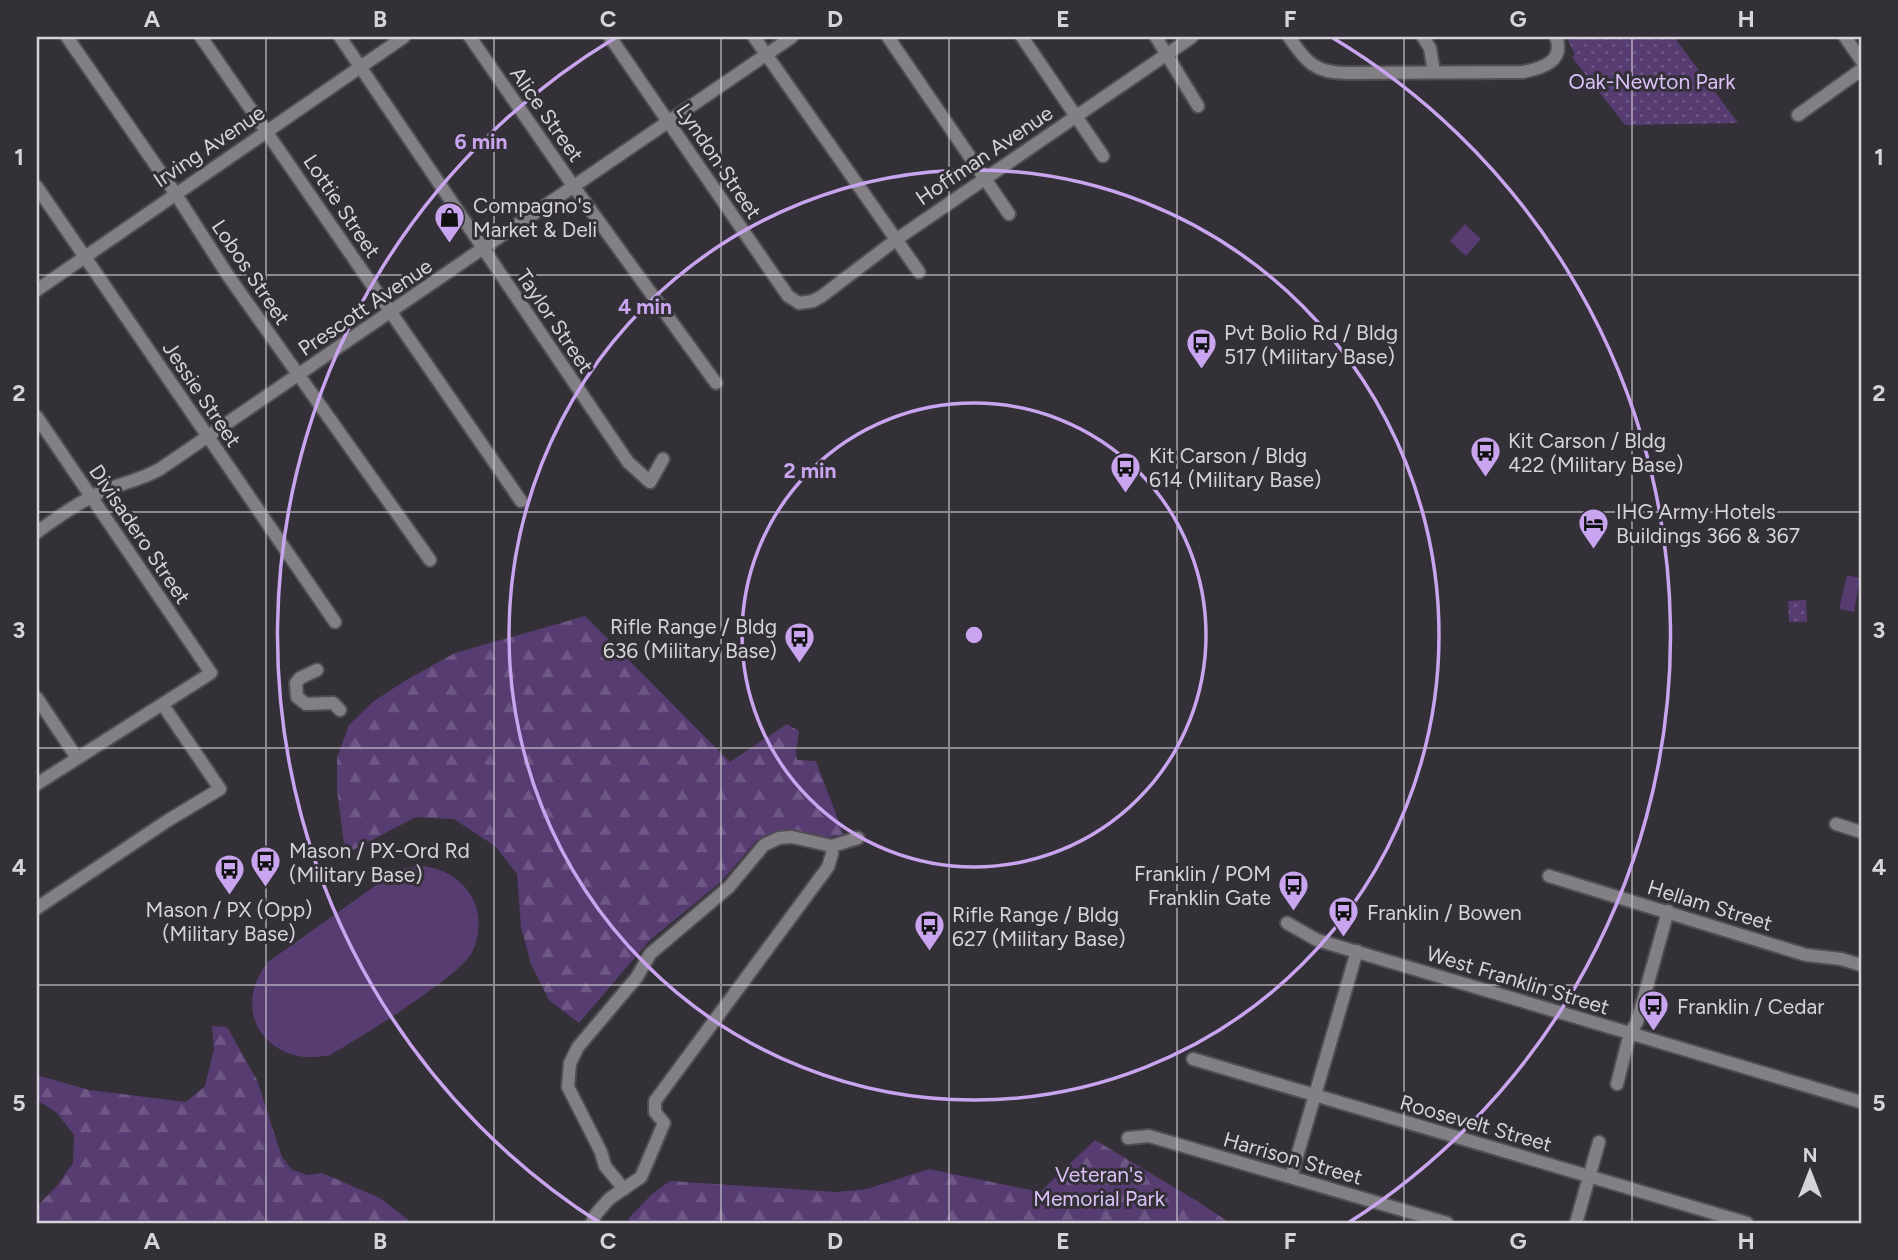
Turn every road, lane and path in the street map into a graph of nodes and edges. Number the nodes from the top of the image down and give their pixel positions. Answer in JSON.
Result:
{"nodes":[{"id":1,"x":68,"y":37,"type":"edge"},
{"id":2,"x":201,"y":37,"type":"edge"},
{"id":3,"x":341,"y":37,"type":"edge"},
{"id":4,"x":404,"y":37,"type":"edge"},
{"id":5,"x":470,"y":37,"type":"edge"},
{"id":6,"x":610,"y":37,"type":"edge"},
{"id":7,"x":754,"y":37,"type":"edge"},
{"id":8,"x":792,"y":37,"type":"edge"},
{"id":9,"x":888,"y":37,"type":"edge"},
{"id":10,"x":1022,"y":37,"type":"edge"},
{"id":11,"x":1156,"y":37,"type":"edge"},
{"id":12,"x":1192,"y":37,"type":"edge"},
{"id":13,"x":1289,"y":37,"type":"edge"},
{"id":14,"x":1423,"y":37,"type":"edge"},
{"id":15,"x":1845,"y":37,"type":"edge"},
{"id":16,"x":1558,"y":42,"type":"edge"},
{"id":17,"x":766,"y":54,"type":"junction"},
{"id":18,"x":1167,"y":54,"type":"junction"},
{"id":19,"x":1861,"y":60,"type":"edge"},
{"id":20,"x":361,"y":66,"type":"junction"},
{"id":21,"x":1861,"y":70,"type":"edge"},
{"id":22,"x":1434,"y":72,"type":"junction"},
{"id":23,"x":1198,"y":106,"type":"dead end"},
{"id":24,"x":1798,"y":115,"type":"dead end"},
{"id":25,"x":1076,"y":116,"type":"junction"},
{"id":26,"x":669,"y":122,"type":"junction"},
{"id":27,"x":267,"y":130,"type":"junction"},
{"id":28,"x":1103,"y":156,"type":"dead end"},
{"id":29,"x":985,"y":178,"type":"junction"},
{"id":30,"x":37,"y":187,"type":"edge"},
{"id":31,"x":574,"y":187,"type":"junction"},
{"id":32,"x":175,"y":193,"type":"junction"},
{"id":33,"x":1009,"y":214,"type":"dead end"},
{"id":34,"x":897,"y":239,"type":"junction"},
{"id":35,"x":483,"y":249,"type":"junction"},
{"id":36,"x":85,"y":256,"type":"junction"},
{"id":37,"x":919,"y":272,"type":"dead end"},
{"id":38,"x":37,"y":290,"type":"edge"},
{"id":39,"x":799,"y":303,"type":"joint"},
{"id":40,"x":391,"y":312,"type":"junction"},
{"id":41,"x":299,"y":375,"type":"junction"},
{"id":42,"x":716,"y":383,"type":"dead end"},
{"id":43,"x":37,"y":417,"type":"edge"},
{"id":44,"x":208,"y":437,"type":"junction"},
{"id":45,"x":663,"y":459,"type":"dead end"},
{"id":46,"x":90,"y":497,"type":"junction"},
{"id":47,"x":521,"y":501,"type":"dead end"},
{"id":48,"x":37,"y":531,"type":"edge"},
{"id":49,"x":430,"y":560,"type":"dead end"},
{"id":50,"x":335,"y":622,"type":"dead end"},
{"id":51,"x":317,"y":670,"type":"dead end"},
{"id":52,"x":37,"y":698,"type":"edge"},
{"id":53,"x":163,"y":705,"type":"junction"},
{"id":54,"x":340,"y":710,"type":"dead end"},
{"id":55,"x":77,"y":758,"type":"junction"},
{"id":56,"x":37,"y":784,"type":"edge"},
{"id":57,"x":1836,"y":824,"type":"dead end"},
{"id":58,"x":1861,"y":832,"type":"edge"},
{"id":59,"x":858,"y":838,"type":"dead end"},
{"id":60,"x":832,"y":846,"type":"junction"},
{"id":61,"x":1549,"y":876,"type":"dead end"},
{"id":62,"x":37,"y":908,"type":"edge"},
{"id":63,"x":1668,"y":911,"type":"junction"},
{"id":64,"x":1287,"y":923,"type":"dead end"},
{"id":65,"x":1357,"y":951,"type":"junction"},
{"id":66,"x":1861,"y":965,"type":"edge"},
{"id":67,"x":1630,"y":1033,"type":"junction"},
{"id":68,"x":1193,"y":1059,"type":"dead end"},
{"id":69,"x":1617,"y":1084,"type":"dead end"},
{"id":70,"x":1315,"y":1095,"type":"junction"},
{"id":71,"x":1861,"y":1102,"type":"edge"},
{"id":72,"x":1128,"y":1138,"type":"dead end"},
{"id":73,"x":1599,"y":1142,"type":"dead end"},
{"id":74,"x":1590,"y":1176,"type":"junction"},
{"id":75,"x":1291,"y":1177,"type":"junction"},
{"id":76,"x":624,"y":1189,"type":"junction"},
{"id":77,"x":592,"y":1223,"type":"edge"},
{"id":78,"x":1447,"y":1223,"type":"edge"},
{"id":79,"x":1576,"y":1223,"type":"edge"},
{"id":80,"x":1747,"y":1223,"type":"edge"}],
"edges":[{"from":1,"to":32,"type":"street","name":"Lobos Street"},
{"from":2,"to":27,"type":"street","name":"Lottie Street"},
{"from":3,"to":20,"type":"street","name":"Taylor Street"},
{"from":4,"to":20,"type":"street","name":"Irving Avenue"},
{"from":5,"to":31,"type":"street","name":"Alice Street"},
{"from":6,"to":26,"type":"street","name":"Lyndon Street"},
{"from":7,"to":17,"type":"street"},
{"from":8,"to":17,"type":"street","name":"Prescott Avenue"},
{"from":9,"to":29,"type":"street"},
{"from":10,"to":25,"type":"street"},
{"from":11,"to":18,"type":"street"},
{"from":12,"to":18,"type":"street","name":"Hoffman Avenue"},
{"from":13,"to":22,"type":"street"},
{"from":14,"to":22,"type":"street"},
{"from":15,"to":19,"type":"street"},
{"from":16,"to":22,"type":"street"},
{"from":17,"to":26,"type":"street","name":"Prescott Avenue"},
{"from":17,"to":34,"type":"street"},
{"from":18,"to":23,"type":"street"},
{"from":18,"to":25,"type":"street","name":"Hoffman Avenue"},
{"from":20,"to":27,"type":"street","name":"Irving Avenue"},
{"from":20,"to":35,"type":"street","name":"Taylor Street"},
{"from":21,"to":24,"type":"street"},
{"from":25,"to":28,"type":"street"},
{"from":25,"to":29,"type":"street","name":"Hoffman Avenue"},
{"from":26,"to":31,"type":"street","name":"Prescott Avenue"},
{"from":26,"to":39,"type":"street","name":"Lyndon Street"},
{"from":27,"to":32,"type":"street","name":"Irving Avenue"},
{"from":27,"to":40,"type":"street","name":"Lottie Street"},
{"from":29,"to":33,"type":"street"},
{"from":29,"to":34,"type":"street","name":"Hoffman Avenue"},
{"from":30,"to":36,"type":"street","name":"Jessie Street"},
{"from":31,"to":35,"type":"street","name":"Prescott Avenue"},
{"from":31,"to":42,"type":"street","name":"Alice Street"},
{"from":32,"to":36,"type":"street","name":"Irving Avenue"},
{"from":32,"to":41,"type":"street","name":"Lobos Street"},
{"from":34,"to":37,"type":"street"},
{"from":34,"to":39,"type":"street","name":"Hoffman Avenue"},
{"from":35,"to":40,"type":"street","name":"Prescott Avenue"},
{"from":35,"to":45,"type":"street","name":"Taylor Street"},
{"from":36,"to":38,"type":"street","name":"Irving Avenue"},
{"from":36,"to":44,"type":"street","name":"Jessie Street"},
{"from":40,"to":41,"type":"street","name":"Prescott Avenue"},
{"from":40,"to":47,"type":"street","name":"Lottie Street"},
{"from":41,"to":44,"type":"street","name":"Prescott Avenue"},
{"from":41,"to":49,"type":"street","name":"Lobos Street"},
{"from":43,"to":46,"type":"street","name":"Divisadero Street"},
{"from":44,"to":46,"type":"street","name":"Prescott Avenue"},
{"from":44,"to":50,"type":"street","name":"Jessie Street"},
{"from":46,"to":48,"type":"street","name":"Prescott Avenue"},
{"from":46,"to":53,"type":"street","name":"Divisadero Street"},
{"from":51,"to":54,"type":"street"},
{"from":52,"to":55,"type":"street"},
{"from":53,"to":55,"type":"street"},
{"from":53,"to":62,"type":"street"},
{"from":55,"to":56,"type":"street"},
{"from":57,"to":58,"type":"street"},
{"from":59,"to":60,"type":"street"},
{"from":60,"to":76,"type":"street"},
{"from":60,"to":76,"type":"street"},
{"from":61,"to":63,"type":"street","name":"Hellam Street"},
{"from":63,"to":66,"type":"street","name":"Hellam Street"},
{"from":63,"to":67,"type":"street"},
{"from":64,"to":65,"type":"street","name":"West Franklin Street"},
{"from":65,"to":67,"type":"street","name":"West Franklin Street"},
{"from":65,"to":70,"type":"street"},
{"from":67,"to":69,"type":"street"},
{"from":67,"to":71,"type":"street","name":"West Franklin Street"},
{"from":68,"to":70,"type":"street","name":"Roosevelt Street"},
{"from":70,"to":74,"type":"street","name":"Roosevelt Street"},
{"from":70,"to":75,"type":"street"},
{"from":72,"to":75,"type":"street","name":"Harrison Street"},
{"from":73,"to":74,"type":"street"},
{"from":74,"to":79,"type":"street"},
{"from":74,"to":80,"type":"street","name":"Roosevelt Street"},
{"from":75,"to":78,"type":"street","name":"Harrison Street"},
{"from":76,"to":77,"type":"street"}]}
